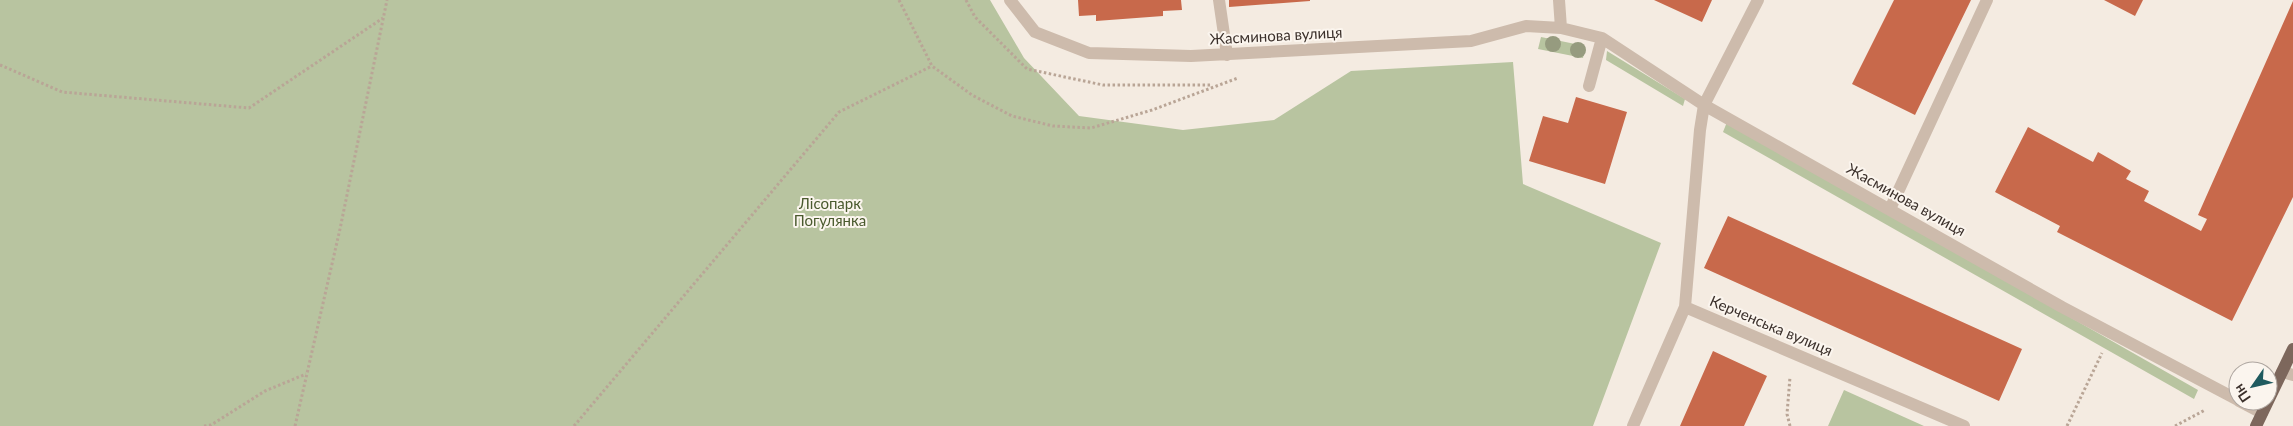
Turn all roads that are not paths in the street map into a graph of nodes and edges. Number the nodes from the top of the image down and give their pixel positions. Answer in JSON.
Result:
{"nodes":[{"id":1,"x":1010,"y":0,"type":"edge"},
{"id":2,"x":1219,"y":0,"type":"edge"},
{"id":3,"x":1559,"y":0,"type":"edge"},
{"id":4,"x":1758,"y":0,"type":"edge"},
{"id":5,"x":1987,"y":0,"type":"edge"},
{"id":6,"x":1561,"y":28,"type":"junction"},
{"id":7,"x":1602,"y":38,"type":"junction"},
{"id":8,"x":1226,"y":55,"type":"junction"},
{"id":9,"x":1589,"y":86,"type":"dead end"},
{"id":10,"x":1704,"y":105,"type":"junction"},
{"id":11,"x":1890,"y":209,"type":"junction"},
{"id":12,"x":1685,"y":307,"type":"junction"},
{"id":13,"x":2293,"y":349,"type":"edge"},
{"id":14,"x":2288,"y":373,"type":"edge"},
{"id":15,"x":2228,"y":395,"type":"edge"},
{"id":16,"x":2258,"y":411,"type":"edge"},
{"id":17,"x":2262,"y":413,"type":"junction"},
{"id":18,"x":1633,"y":426,"type":"edge"},
{"id":19,"x":1964,"y":426,"type":"edge"},
{"id":20,"x":2256,"y":426,"type":"edge"}],
"edges":[{"from":1,"to":8,"type":"street","name":"Жасминова вулиця"},
{"from":2,"to":8,"type":"street"},
{"from":3,"to":6,"type":"street"},
{"from":4,"to":10,"type":"street"},
{"from":5,"to":11,"type":"street"},
{"from":6,"to":7,"type":"street","name":"Жасминова вулиця"},
{"from":6,"to":8,"type":"street","name":"Жасминова вулиця"},
{"from":7,"to":9,"type":"street"},
{"from":7,"to":10,"type":"street","name":"Жасминова вулиця"},
{"from":10,"to":11,"type":"street","name":"Жасминова вулиця"},
{"from":10,"to":12,"type":"street"},
{"from":11,"to":15,"type":"street","name":"Жасминова вулиця"},
{"from":12,"to":18,"type":"street","name":"Керченська вулиця"},
{"from":12,"to":19,"type":"street","name":"Керченська вулиця"},
{"from":13,"to":14,"type":"main road"},
{"from":14,"to":17,"type":"main road"},
{"from":16,"to":17,"type":"street","name":"Жасминова вулиця"},
{"from":17,"to":20,"type":"main road"}]}
